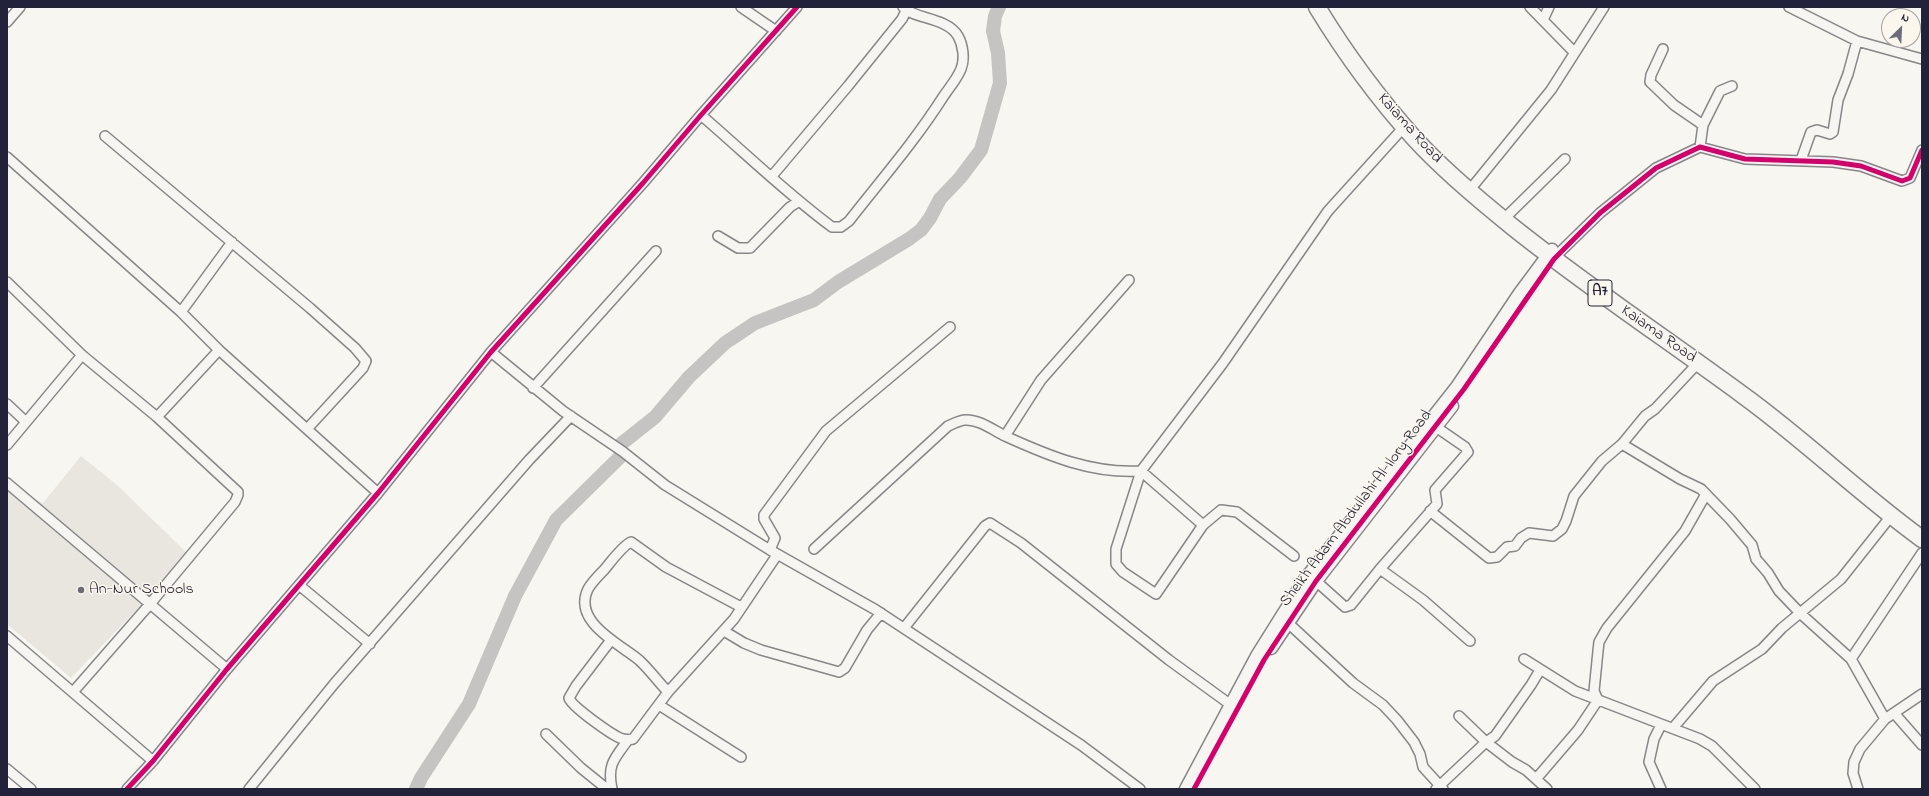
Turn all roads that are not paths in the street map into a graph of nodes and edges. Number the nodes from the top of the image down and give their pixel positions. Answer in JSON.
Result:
{"nodes":[{"id":1,"x":20,"y":7,"type":"edge"},
{"id":2,"x":741,"y":7,"type":"edge"},
{"id":3,"x":797,"y":7,"type":"edge"},
{"id":4,"x":1317,"y":7,"type":"edge"},
{"id":5,"x":1325,"y":7,"type":"edge"},
{"id":6,"x":1530,"y":7,"type":"edge"},
{"id":7,"x":1549,"y":7,"type":"edge"},
{"id":8,"x":1604,"y":7,"type":"edge"},
{"id":9,"x":1789,"y":7,"type":"edge"},
{"id":10,"x":904,"y":9,"type":"edge"},
{"id":11,"x":1542,"y":20,"type":"junction"},
{"id":12,"x":7,"y":22,"type":"edge"},
{"id":13,"x":776,"y":31,"type":"junction"},
{"id":14,"x":1857,"y":41,"type":"junction"},
{"id":15,"x":1663,"y":49,"type":"dead end"},
{"id":16,"x":1574,"y":52,"type":"junction"},
{"id":17,"x":1922,"y":59,"type":"edge"},
{"id":18,"x":1732,"y":86,"type":"dead end"},
{"id":19,"x":701,"y":114,"type":"junction"},
{"id":20,"x":1703,"y":125,"type":"junction"},
{"id":21,"x":1404,"y":127,"type":"junction"},
{"id":22,"x":105,"y":136,"type":"dead end"},
{"id":23,"x":1700,"y":147,"type":"junction"},
{"id":24,"x":1922,"y":150,"type":"edge"},
{"id":25,"x":1565,"y":158,"type":"dead end"},
{"id":26,"x":1801,"y":160,"type":"junction"},
{"id":27,"x":8,"y":161,"type":"edge"},
{"id":28,"x":772,"y":176,"type":"junction"},
{"id":29,"x":1473,"y":186,"type":"junction"},
{"id":30,"x":798,"y":202,"type":"junction"},
{"id":31,"x":1508,"y":215,"type":"junction"},
{"id":32,"x":718,"y":236,"type":"dead end"},
{"id":33,"x":232,"y":242,"type":"junction"},
{"id":34,"x":656,"y":251,"type":"dead end"},
{"id":35,"x":1553,"y":255,"type":"junction"},
{"id":36,"x":1129,"y":280,"type":"dead end"},
{"id":37,"x":7,"y":282,"type":"edge"},
{"id":38,"x":181,"y":312,"type":"junction"},
{"id":39,"x":950,"y":327,"type":"dead end"},
{"id":40,"x":219,"y":350,"type":"junction"},
{"id":41,"x":491,"y":352,"type":"junction"},
{"id":42,"x":82,"y":355,"type":"junction"},
{"id":43,"x":1698,"y":363,"type":"junction"},
{"id":44,"x":533,"y":388,"type":"junction"},
{"id":45,"x":7,"y":404,"type":"edge"},
{"id":46,"x":571,"y":416,"type":"junction"},
{"id":47,"x":156,"y":417,"type":"junction"},
{"id":48,"x":25,"y":421,"type":"junction"},
{"id":49,"x":1436,"y":427,"type":"junction"},
{"id":50,"x":307,"y":429,"type":"junction"},
{"id":51,"x":1005,"y":436,"type":"junction"},
{"id":52,"x":1622,"y":444,"type":"junction"},
{"id":53,"x":7,"y":445,"type":"edge"},
{"id":54,"x":1141,"y":471,"type":"junction"},
{"id":55,"x":7,"y":483,"type":"edge"},
{"id":56,"x":378,"y":493,"type":"junction"},
{"id":57,"x":1706,"y":494,"type":"junction"},
{"id":58,"x":1430,"y":511,"type":"junction"},
{"id":59,"x":1891,"y":516,"type":"junction"},
{"id":60,"x":1203,"y":525,"type":"junction"},
{"id":61,"x":1922,"y":530,"type":"edge"},
{"id":62,"x":1922,"y":539,"type":"edge"},
{"id":63,"x":814,"y":549,"type":"dead end"},
{"id":64,"x":774,"y":552,"type":"junction"},
{"id":65,"x":1922,"y":554,"type":"edge"},
{"id":66,"x":1294,"y":556,"type":"dead end"},
{"id":67,"x":1380,"y":569,"type":"junction"},
{"id":68,"x":1316,"y":581,"type":"junction"},
{"id":69,"x":299,"y":585,"type":"junction"},
{"id":70,"x":150,"y":604,"type":"junction"},
{"id":71,"x":741,"y":607,"type":"junction"},
{"id":72,"x":881,"y":614,"type":"junction"},
{"id":73,"x":1801,"y":614,"type":"junction"},
{"id":74,"x":1287,"y":622,"type":"junction"},
{"id":75,"x":904,"y":628,"type":"junction"},
{"id":76,"x":724,"y":631,"type":"junction"},
{"id":77,"x":7,"y":636,"type":"edge"},
{"id":78,"x":611,"y":640,"type":"junction"},
{"id":79,"x":1470,"y":641,"type":"dead end"},
{"id":80,"x":370,"y":644,"type":"junction"},
{"id":81,"x":1524,"y":659,"type":"dead end"},
{"id":82,"x":1851,"y":659,"type":"junction"},
{"id":83,"x":227,"y":669,"type":"junction"},
{"id":84,"x":1540,"y":670,"type":"junction"},
{"id":85,"x":73,"y":692,"type":"junction"},
{"id":86,"x":668,"y":692,"type":"junction"},
{"id":87,"x":1922,"y":694,"type":"edge"},
{"id":88,"x":1598,"y":700,"type":"junction"},
{"id":89,"x":659,"y":705,"type":"junction"},
{"id":90,"x":1231,"y":705,"type":"junction"},
{"id":91,"x":1894,"y":713,"type":"junction"},
{"id":92,"x":1460,"y":716,"type":"dead end"},
{"id":93,"x":1885,"y":719,"type":"junction"},
{"id":94,"x":1661,"y":725,"type":"junction"},
{"id":95,"x":1673,"y":728,"type":"junction"},
{"id":96,"x":546,"y":734,"type":"dead end"},
{"id":97,"x":628,"y":740,"type":"junction"},
{"id":98,"x":1486,"y":742,"type":"junction"},
{"id":99,"x":1922,"y":745,"type":"edge"},
{"id":100,"x":741,"y":757,"type":"dead end"},
{"id":101,"x":153,"y":761,"type":"junction"},
{"id":102,"x":7,"y":769,"type":"edge"},
{"id":103,"x":1536,"y":779,"type":"junction"},
{"id":104,"x":1440,"y":788,"type":"edge"},
{"id":105,"x":31,"y":789,"type":"edge"},
{"id":106,"x":128,"y":789,"type":"edge"},
{"id":107,"x":249,"y":789,"type":"edge"},
{"id":108,"x":607,"y":789,"type":"edge"},
{"id":109,"x":612,"y":789,"type":"edge"},
{"id":110,"x":1140,"y":789,"type":"edge"},
{"id":111,"x":1186,"y":789,"type":"edge"},
{"id":112,"x":1194,"y":789,"type":"edge"},
{"id":113,"x":1547,"y":789,"type":"edge"},
{"id":114,"x":1661,"y":789,"type":"edge"},
{"id":115,"x":1755,"y":789,"type":"edge"},
{"id":116,"x":1858,"y":789,"type":"edge"}],
"edges":[{"from":1,"to":12,"type":"street"},
{"from":2,"to":13,"type":"street"},
{"from":3,"to":13,"type":"street"},
{"from":4,"to":21,"type":"highway","name":"Kaiama Road","number":"A7"},
{"from":5,"to":29,"type":"highway","name":"Kaiama Road","number":"A7"},
{"from":6,"to":11,"type":"street"},
{"from":7,"to":11,"type":"street"},
{"from":8,"to":16,"type":"street"},
{"from":9,"to":14,"type":"street"},
{"from":10,"to":28,"type":"street"},
{"from":10,"to":30,"type":"street"},
{"from":11,"to":16,"type":"street"},
{"from":13,"to":19,"type":"street"},
{"from":14,"to":17,"type":"street"},
{"from":14,"to":26,"type":"street"},
{"from":15,"to":20,"type":"street"},
{"from":16,"to":29,"type":"street"},
{"from":18,"to":20,"type":"street"},
{"from":19,"to":28,"type":"street"},
{"from":19,"to":41,"type":"street"},
{"from":20,"to":23,"type":"street"},
{"from":21,"to":35,"type":"highway","name":"Kaiama Road","number":"A7"},
{"from":21,"to":54,"type":"street"},
{"from":22,"to":33,"type":"street"},
{"from":23,"to":26,"type":"street"},
{"from":23,"to":35,"type":"street"},
{"from":24,"to":26,"type":"street"},
{"from":25,"to":31,"type":"street"},
{"from":27,"to":38,"type":"street"},
{"from":28,"to":30,"type":"street"},
{"from":29,"to":31,"type":"highway","name":"Kaiama Road","number":"A7"},
{"from":30,"to":32,"type":"street"},
{"from":31,"to":35,"type":"highway","name":"Kaiama Road","number":"A7"},
{"from":33,"to":38,"type":"street"},
{"from":33,"to":50,"type":"street"},
{"from":34,"to":44,"type":"street"},
{"from":35,"to":43,"type":"highway","name":"Kaiama Road","number":"A7"},
{"from":35,"to":49,"type":"street","name":"Sheikh Adam Abdullahi Al-Ilory Road"},
{"from":35,"to":61,"type":"highway","name":"Kaiama Road","number":"A7"},
{"from":35,"to":90,"type":"street","name":"Sheikh Adam Abdullahi Al-Ilory Road"},
{"from":36,"to":51,"type":"street"},
{"from":37,"to":42,"type":"street"},
{"from":38,"to":40,"type":"street"},
{"from":39,"to":64,"type":"street"},
{"from":40,"to":47,"type":"street"},
{"from":40,"to":50,"type":"street"},
{"from":41,"to":44,"type":"street"},
{"from":41,"to":56,"type":"street"},
{"from":42,"to":47,"type":"street"},
{"from":42,"to":48,"type":"street"},
{"from":43,"to":52,"type":"street"},
{"from":43,"to":59,"type":"highway","name":"Kaiama Road","number":"A7"},
{"from":44,"to":46,"type":"street"},
{"from":45,"to":48,"type":"street"},
{"from":46,"to":64,"type":"street"},
{"from":46,"to":80,"type":"street"},
{"from":47,"to":70,"type":"street"},
{"from":48,"to":53,"type":"street"},
{"from":49,"to":58,"type":"street"},
{"from":49,"to":68,"type":"street","name":"Sheikh Adam Abdullahi Al-Ilory Road"},
{"from":50,"to":56,"type":"street"},
{"from":51,"to":54,"type":"street"},
{"from":51,"to":63,"type":"street"},
{"from":52,"to":57,"type":"street"},
{"from":52,"to":58,"type":"street"},
{"from":54,"to":60,"type":"street"},
{"from":54,"to":60,"type":"street"},
{"from":55,"to":70,"type":"street"},
{"from":56,"to":69,"type":"street"},
{"from":57,"to":73,"type":"street"},
{"from":57,"to":88,"type":"street"},
{"from":58,"to":67,"type":"street"},
{"from":59,"to":62,"type":"highway","name":"Kaiama Road","number":"A7"},
{"from":59,"to":73,"type":"street"},
{"from":60,"to":66,"type":"street"},
{"from":64,"to":71,"type":"street"},
{"from":64,"to":72,"type":"street"},
{"from":65,"to":82,"type":"street"},
{"from":67,"to":68,"type":"street"},
{"from":67,"to":79,"type":"street"},
{"from":68,"to":74,"type":"street","name":"Sheikh Adam Abdullahi Al-Ilory Road"},
{"from":69,"to":80,"type":"street"},
{"from":69,"to":83,"type":"street"},
{"from":70,"to":83,"type":"street"},
{"from":70,"to":85,"type":"street"},
{"from":71,"to":76,"type":"street"},
{"from":71,"to":78,"type":"street"},
{"from":72,"to":75,"type":"street"},
{"from":72,"to":76,"type":"street"},
{"from":73,"to":82,"type":"street"},
{"from":73,"to":95,"type":"street"},
{"from":74,"to":104,"type":"street"},
{"from":74,"to":112,"type":"street","name":"Sheikh Adam Abdullahi Al-Ilory Road"},
{"from":75,"to":90,"type":"street"},
{"from":75,"to":110,"type":"street"},
{"from":76,"to":86,"type":"street"},
{"from":77,"to":85,"type":"street"},
{"from":78,"to":86,"type":"street"},
{"from":78,"to":97,"type":"street"},
{"from":80,"to":107,"type":"street"},
{"from":81,"to":84,"type":"street"},
{"from":82,"to":93,"type":"street"},
{"from":83,"to":101,"type":"street"},
{"from":84,"to":88,"type":"street"},
{"from":84,"to":98,"type":"street"},
{"from":85,"to":101,"type":"street"},
{"from":86,"to":89,"type":"street"},
{"from":87,"to":91,"type":"street"},
{"from":88,"to":94,"type":"street"},
{"from":88,"to":103,"type":"street"},
{"from":89,"to":97,"type":"street"},
{"from":89,"to":100,"type":"street"},
{"from":90,"to":111,"type":"street","name":"Sheikh Adam Abdullahi Al-Ilory Road"},
{"from":91,"to":93,"type":"street"},
{"from":91,"to":99,"type":"street"},
{"from":92,"to":98,"type":"street"},
{"from":93,"to":116,"type":"street"},
{"from":94,"to":95,"type":"street"},
{"from":94,"to":114,"type":"street"},
{"from":95,"to":115,"type":"street"},
{"from":96,"to":108,"type":"street"},
{"from":97,"to":109,"type":"street"},
{"from":98,"to":103,"type":"street"},
{"from":98,"to":104,"type":"street"},
{"from":101,"to":106,"type":"street"},
{"from":102,"to":105,"type":"street"},
{"from":103,"to":113,"type":"street"}]}
